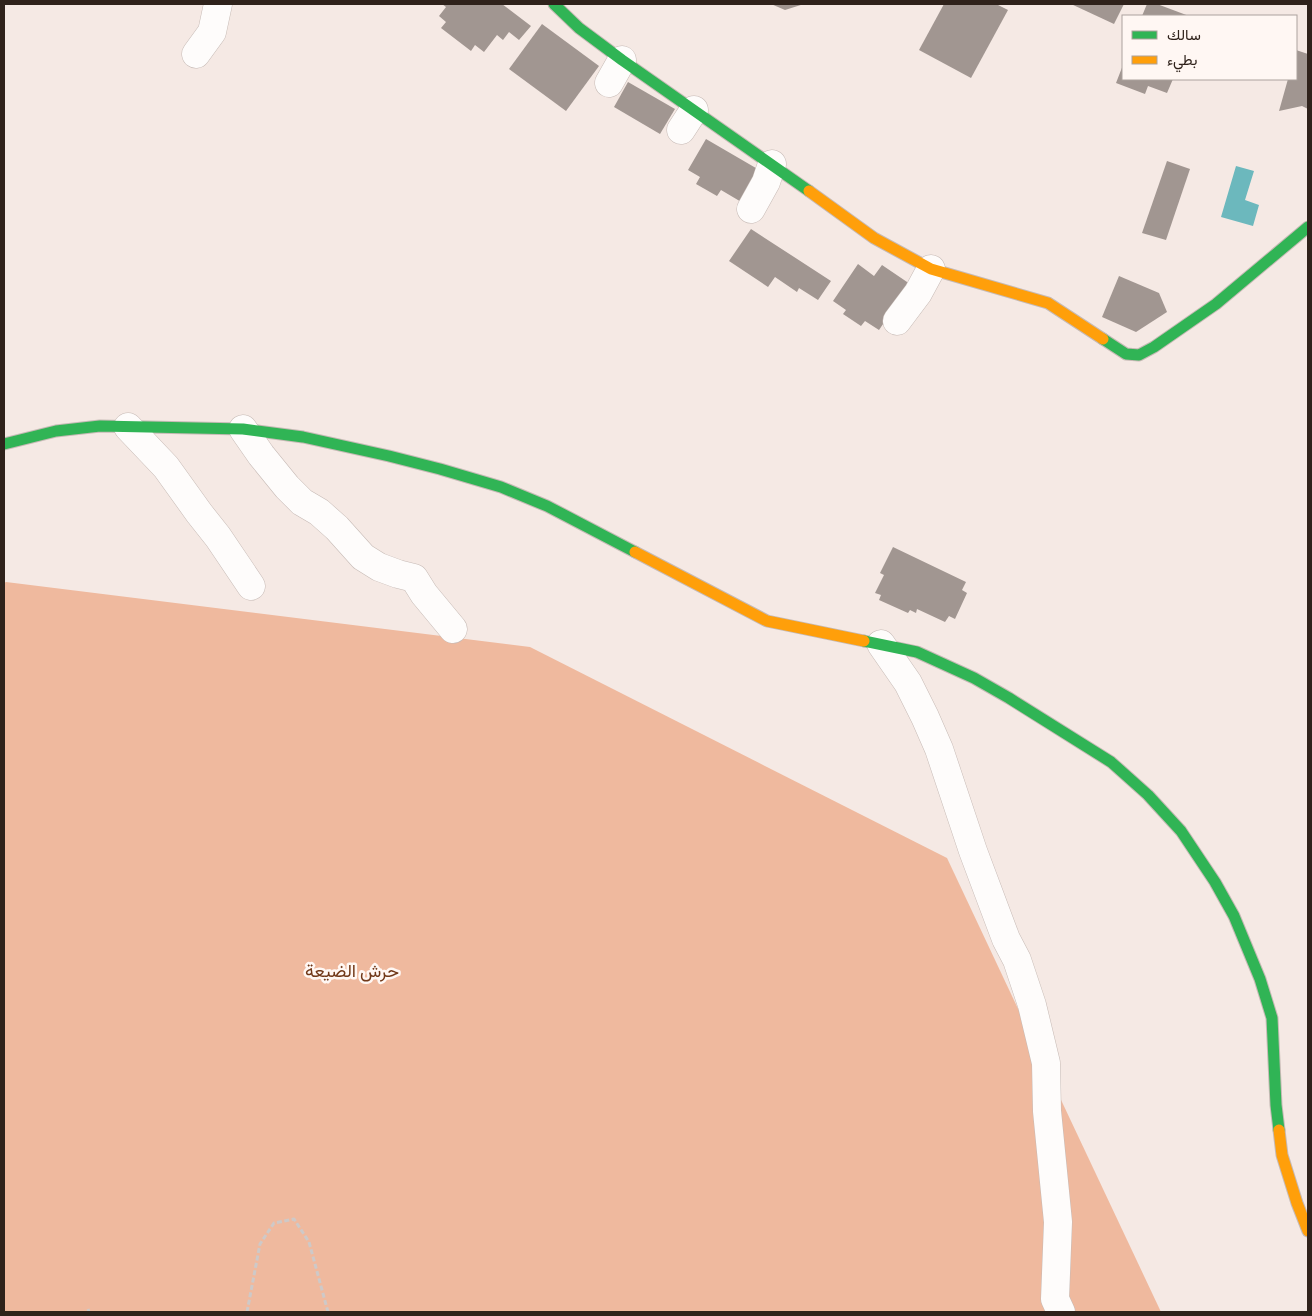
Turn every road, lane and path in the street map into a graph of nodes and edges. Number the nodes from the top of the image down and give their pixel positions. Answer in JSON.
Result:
{"nodes":[{"id":1,"x":218,"y":4,"type":"edge"},
{"id":2,"x":554,"y":4,"type":"edge"},
{"id":3,"x":196,"y":54,"type":"dead end"},
{"id":4,"x":772,"y":164,"type":"junction"},
{"id":5,"x":750,"y":209,"type":"dead end"},
{"id":6,"x":1308,"y":227,"type":"edge"},
{"id":7,"x":931,"y":269,"type":"junction"},
{"id":8,"x":897,"y":321,"type":"dead end"},
{"id":9,"x":128,"y":427,"type":"junction"},
{"id":10,"x":243,"y":429,"type":"junction"},
{"id":11,"x":4,"y":444,"type":"edge"},
{"id":12,"x":251,"y":586,"type":"dead end"},
{"id":13,"x":453,"y":630,"type":"dead end"},
{"id":14,"x":881,"y":644,"type":"junction"},
{"id":15,"x":1308,"y":1231,"type":"edge"},
{"id":16,"x":247,"y":1312,"type":"edge"},
{"id":17,"x":328,"y":1312,"type":"edge"},
{"id":18,"x":1061,"y":1312,"type":"edge"}],
"edges":[{"from":1,"to":3,"type":"street"},
{"from":2,"to":4,"type":"street"},
{"from":4,"to":5,"type":"street"},
{"from":4,"to":7,"type":"street"},
{"from":6,"to":7,"type":"street"},
{"from":7,"to":8,"type":"street"},
{"from":9,"to":10,"type":"street"},
{"from":9,"to":11,"type":"street"},
{"from":9,"to":12,"type":"street"},
{"from":10,"to":13,"type":"street"},
{"from":10,"to":14,"type":"street"},
{"from":14,"to":15,"type":"street"},
{"from":14,"to":18,"type":"street"},
{"from":16,"to":17,"type":"path"}]}
